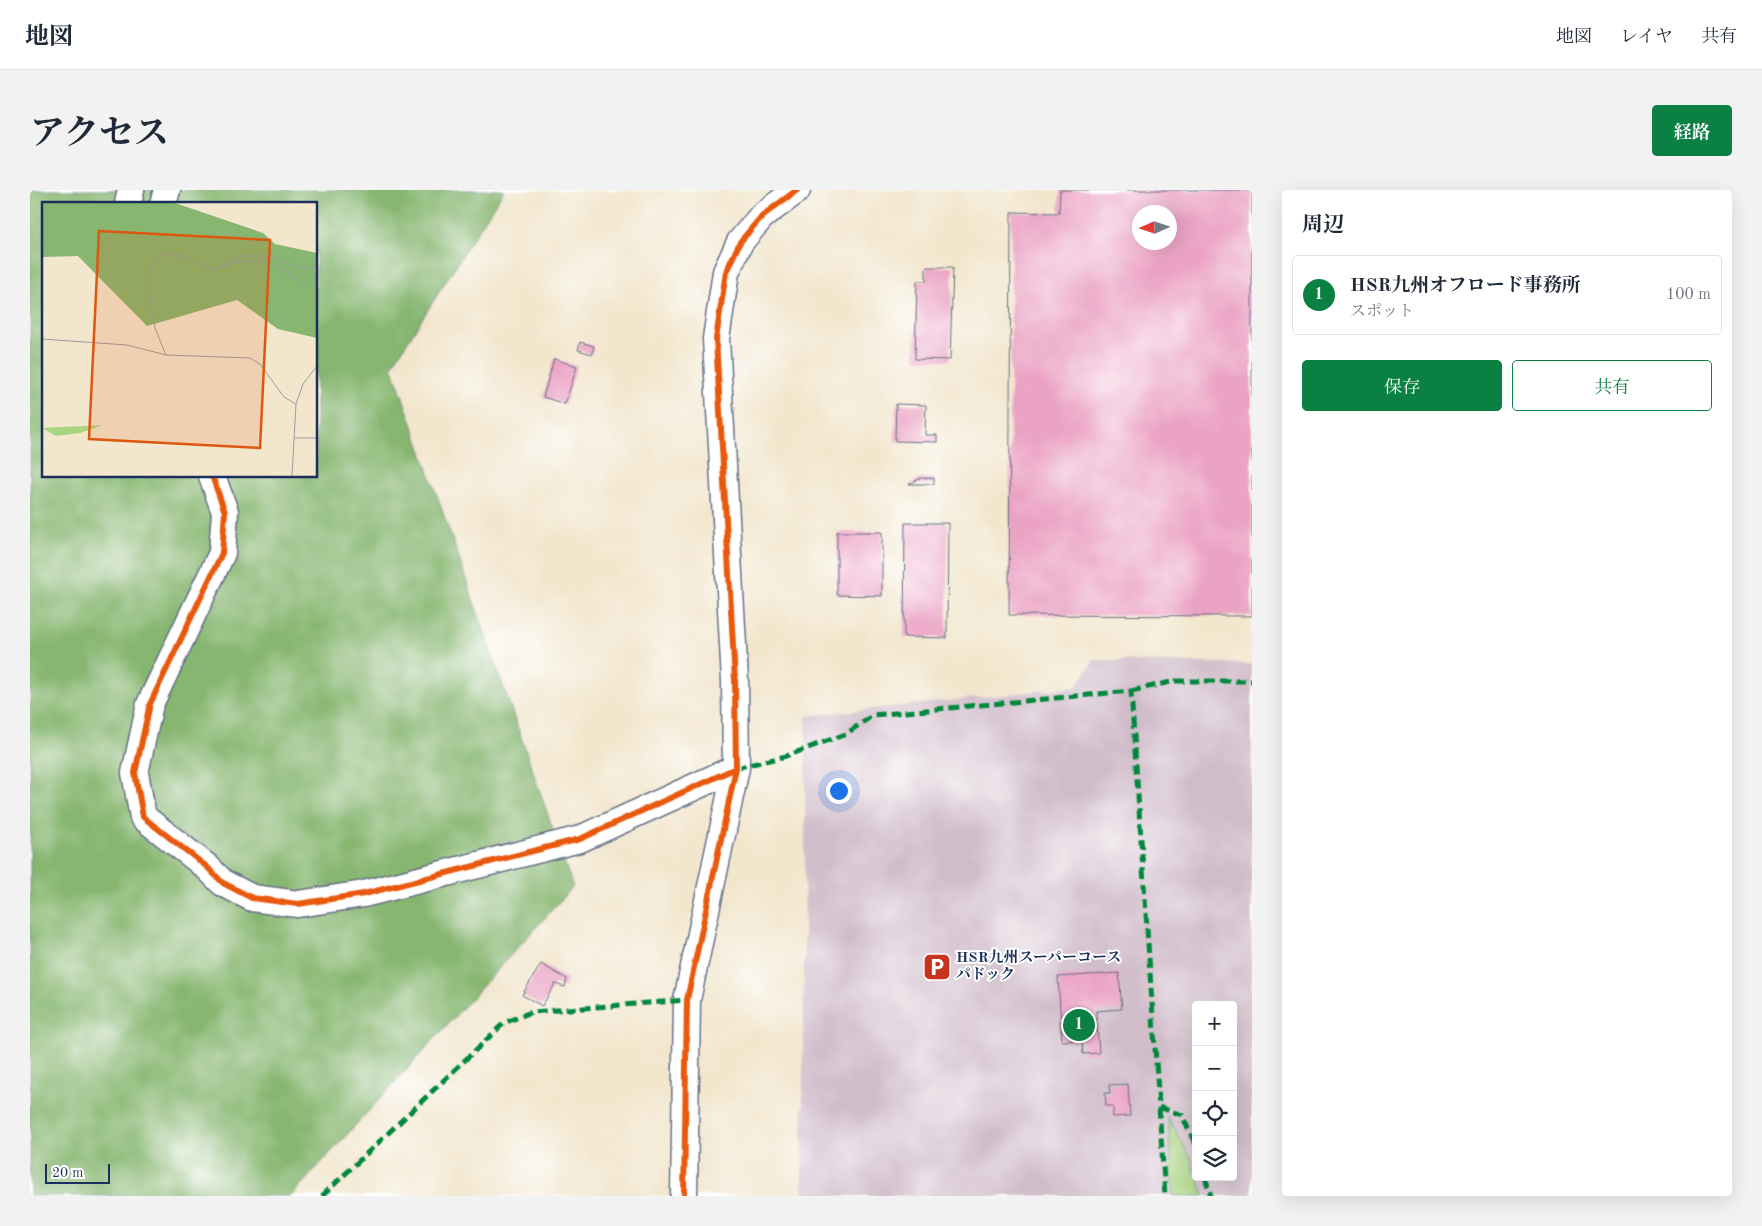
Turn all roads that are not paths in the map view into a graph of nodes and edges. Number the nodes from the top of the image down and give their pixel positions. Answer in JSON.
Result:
{"nodes":[{"id":1,"x":797,"y":190,"type":"edge"},
{"id":2,"x":200,"y":478,"type":"edge"},
{"id":3,"x":213,"y":478,"type":"edge"},
{"id":4,"x":224,"y":512,"type":"junction"},
{"id":5,"x":736,"y":768,"type":"junction"},
{"id":6,"x":684,"y":1196,"type":"edge"}],
"edges":[{"from":1,"to":5,"type":"street"},
{"from":2,"to":4,"type":"street"},
{"from":3,"to":4,"type":"street"},
{"from":4,"to":5,"type":"street"},
{"from":5,"to":6,"type":"street"}]}
